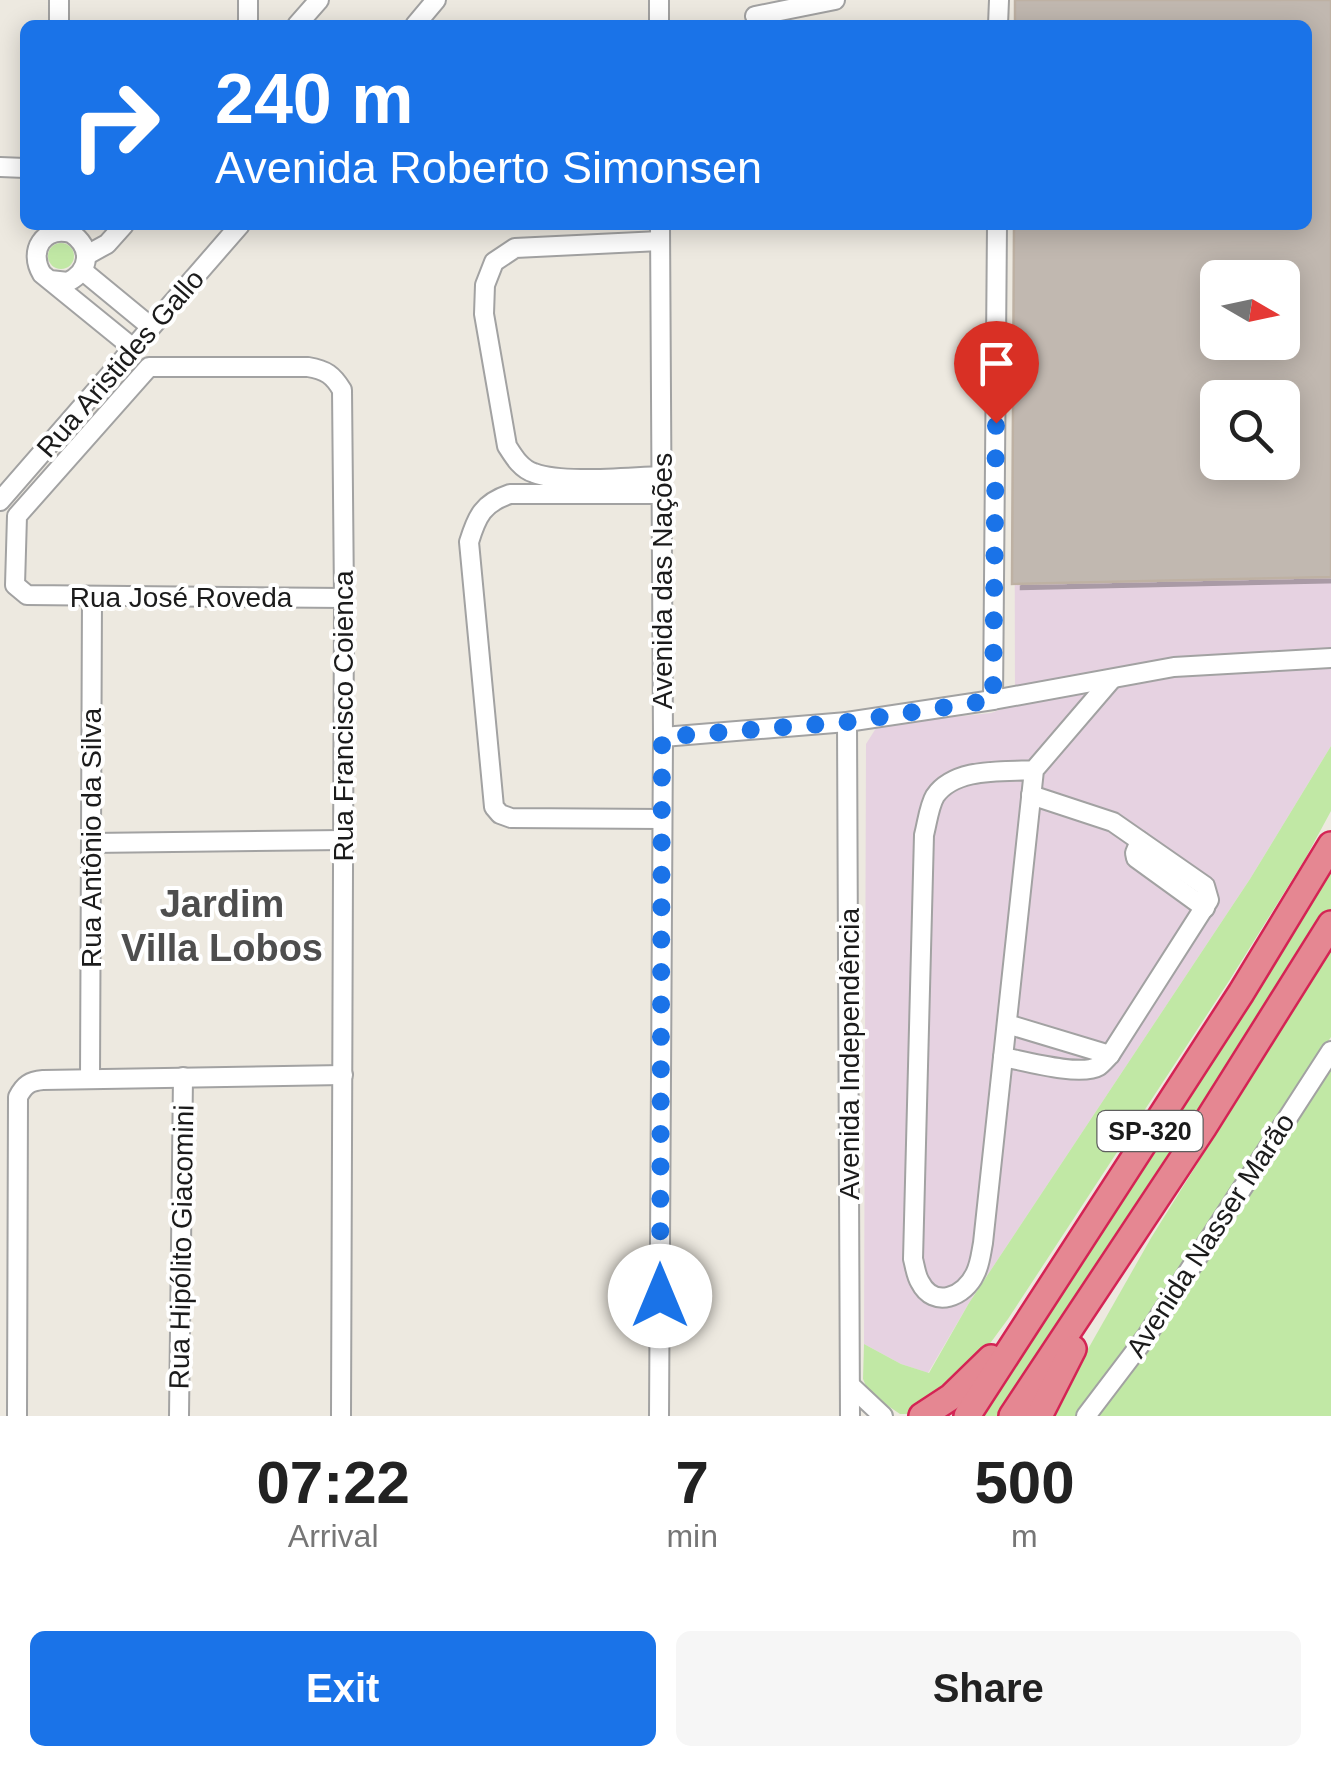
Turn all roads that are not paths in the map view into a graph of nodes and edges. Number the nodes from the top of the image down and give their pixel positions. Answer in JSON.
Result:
{"nodes":[{"id":1,"x":318,"y":0,"type":"edge"},
{"id":2,"x":436,"y":0,"type":"edge"},
{"id":3,"x":835,"y":0,"type":"edge"},
{"id":4,"x":754,"y":16,"type":"dead end"},
{"id":5,"x":301,"y":20,"type":"edge"},
{"id":6,"x":419,"y":20,"type":"edge"},
{"id":7,"x":56,"y":230,"type":"edge"},
{"id":8,"x":63,"y":230,"type":"edge"},
{"id":9,"x":118,"y":230,"type":"edge"},
{"id":10,"x":236,"y":230,"type":"edge"},
{"id":11,"x":997,"y":230,"type":"edge"},
{"id":12,"x":660,"y":233,"type":"edge"},
{"id":13,"x":88,"y":255,"type":"junction"},
{"id":14,"x":50,"y":280,"type":"junction"},
{"id":15,"x":151,"y":327,"type":"junction"},
{"id":16,"x":133,"y":348,"type":"junction"},
{"id":17,"x":661,"y":485,"type":"junction"},
{"id":18,"x":0,"y":501,"type":"edge"},
{"id":19,"x":20,"y":592,"type":"joint"},
{"id":20,"x":92,"y":597,"type":"junction"},
{"id":21,"x":344,"y":598,"type":"junction"},
{"id":22,"x":1331,"y":658,"type":"edge"},
{"id":23,"x":1112,"y":679,"type":"junction"},
{"id":24,"x":993,"y":700,"type":"junction"},
{"id":25,"x":847,"y":722,"type":"junction"},
{"id":26,"x":662,"y":737,"type":"junction"},
{"id":27,"x":1034,"y":770,"type":"junction"},
{"id":28,"x":1031,"y":795,"type":"junction"},
{"id":29,"x":662,"y":819,"type":"junction"},
{"id":30,"x":343,"y":840,"type":"junction"},
{"id":31,"x":91,"y":843,"type":"junction"},
{"id":32,"x":1331,"y":843,"type":"edge"},
{"id":33,"x":1331,"y":924,"type":"edge"},
{"id":34,"x":1007,"y":1024,"type":"junction"},
{"id":35,"x":1331,"y":1052,"type":"edge"},
{"id":36,"x":1110,"y":1055,"type":"junction"},
{"id":37,"x":1003,"y":1057,"type":"junction"},
{"id":38,"x":342,"y":1075,"type":"junction"},
{"id":39,"x":183,"y":1077,"type":"junction"},
{"id":40,"x":90,"y":1078,"type":"junction"},
{"id":41,"x":1135,"y":1230,"type":"junction"},
{"id":42,"x":1022,"y":1326,"type":"junction"},
{"id":43,"x":851,"y":1386,"type":"junction"},
{"id":44,"x":17,"y":1416,"type":"edge"},
{"id":45,"x":179,"y":1416,"type":"edge"},
{"id":46,"x":342,"y":1416,"type":"edge"},
{"id":47,"x":659,"y":1416,"type":"edge"},
{"id":48,"x":850,"y":1416,"type":"edge"},
{"id":49,"x":883,"y":1416,"type":"edge"},
{"id":50,"x":922,"y":1416,"type":"edge"},
{"id":51,"x":967,"y":1416,"type":"edge"},
{"id":52,"x":1012,"y":1416,"type":"edge"},
{"id":53,"x":1038,"y":1416,"type":"edge"},
{"id":54,"x":1086,"y":1416,"type":"edge"}],
"edges":[{"from":1,"to":5,"type":"street"},
{"from":2,"to":6,"type":"street"},
{"from":3,"to":4,"type":"street"},
{"from":7,"to":14,"type":"street"},
{"from":8,"to":13,"type":"street"},
{"from":9,"to":13,"type":"street"},
{"from":10,"to":15,"type":"street","name":"Rua Aristides Gallo"},
{"from":11,"to":24,"type":"street"},
{"from":12,"to":17,"type":"street","name":"Avenida das Nações"},
{"from":12,"to":17,"type":"street"},
{"from":13,"to":14,"type":"street"},
{"from":13,"to":15,"type":"street"},
{"from":14,"to":16,"type":"street"},
{"from":15,"to":16,"type":"street","name":"Rua Aristides Gallo"},
{"from":16,"to":18,"type":"street","name":"Rua Aristides Gallo"},
{"from":17,"to":26,"type":"street","name":"Avenida das Nações"},
{"from":17,"to":29,"type":"street"},
{"from":19,"to":20,"type":"street","name":"Rua José Roveda"},
{"from":19,"to":21,"type":"street","name":"Rua Francisco Coienca"},
{"from":20,"to":21,"type":"street","name":"Rua José Roveda"},
{"from":20,"to":31,"type":"street","name":"Rua Antônio da Silva"},
{"from":21,"to":30,"type":"street","name":"Rua Francisco Coienca"},
{"from":22,"to":23,"type":"street"},
{"from":23,"to":24,"type":"street"},
{"from":23,"to":27,"type":"street"},
{"from":24,"to":25,"type":"street"},
{"from":25,"to":26,"type":"street"},
{"from":25,"to":43,"type":"street","name":"Avenida Independência"},
{"from":26,"to":29,"type":"street","name":"Avenida das Nações"},
{"from":27,"to":28,"type":"street"},
{"from":27,"to":37,"type":"street"},
{"from":28,"to":34,"type":"street"},
{"from":28,"to":36,"type":"street"},
{"from":29,"to":47,"type":"street","name":"Avenida das Nações"},
{"from":30,"to":31,"type":"street"},
{"from":30,"to":38,"type":"street","name":"Rua Francisco Coienca"},
{"from":31,"to":40,"type":"street","name":"Rua Antônio da Silva"},
{"from":32,"to":42,"type":"highway","number":"SP-320"},
{"from":33,"to":41,"type":"highway","number":"SP-320"},
{"from":34,"to":36,"type":"street"},
{"from":34,"to":37,"type":"street"},
{"from":35,"to":54,"type":"street","name":"Avenida Nasser Marão"},
{"from":36,"to":37,"type":"street"},
{"from":38,"to":39,"type":"street"},
{"from":38,"to":46,"type":"street","name":"Rua Francisco Coienca"},
{"from":39,"to":40,"type":"street"},
{"from":39,"to":45,"type":"street","name":"Rua Hipólito Giacomini"},
{"from":40,"to":44,"type":"street"},
{"from":41,"to":52,"type":"highway","number":"SP-320"},
{"from":41,"to":53,"type":"highway"},
{"from":42,"to":50,"type":"highway"},
{"from":42,"to":51,"type":"highway","number":"SP-320"},
{"from":43,"to":48,"type":"street","name":"Avenida Independência"},
{"from":43,"to":49,"type":"street"}]}
